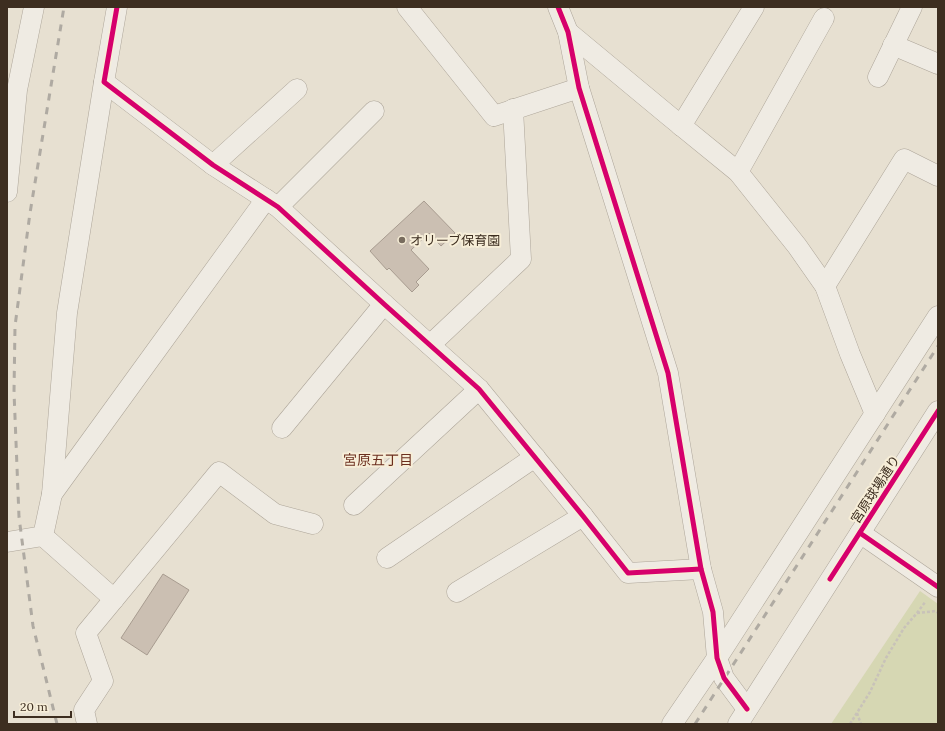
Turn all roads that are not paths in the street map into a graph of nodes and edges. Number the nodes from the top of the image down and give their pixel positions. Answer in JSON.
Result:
{"nodes":[{"id":1,"x":34,"y":7,"type":"edge"},
{"id":2,"x":117,"y":7,"type":"edge"},
{"id":3,"x":407,"y":7,"type":"edge"},
{"id":4,"x":558,"y":7,"type":"edge"},
{"id":5,"x":754,"y":7,"type":"edge"},
{"id":6,"x":912,"y":7,"type":"edge"},
{"id":7,"x":824,"y":18,"type":"dead end"},
{"id":8,"x":568,"y":32,"type":"junction"},
{"id":9,"x":893,"y":45,"type":"junction"},
{"id":10,"x":938,"y":64,"type":"edge"},
{"id":11,"x":878,"y":77,"type":"dead end"},
{"id":12,"x":104,"y":82,"type":"junction"},
{"id":13,"x":12,"y":88,"type":"edge"},
{"id":14,"x":579,"y":88,"type":"junction"},
{"id":15,"x":297,"y":89,"type":"dead end"},
{"id":16,"x":513,"y":109,"type":"junction"},
{"id":17,"x":374,"y":111,"type":"dead end"},
{"id":18,"x":681,"y":126,"type":"junction"},
{"id":19,"x":213,"y":165,"type":"junction"},
{"id":20,"x":738,"y":172,"type":"junction"},
{"id":21,"x":938,"y":176,"type":"edge"},
{"id":22,"x":7,"y":192,"type":"edge"},
{"id":23,"x":272,"y":203,"type":"junction"},
{"id":24,"x":826,"y":286,"type":"junction"},
{"id":25,"x":384,"y":304,"type":"junction"},
{"id":26,"x":938,"y":316,"type":"edge"},
{"id":27,"x":430,"y":345,"type":"junction"},
{"id":28,"x":479,"y":389,"type":"junction"},
{"id":29,"x":938,"y":411,"type":"edge"},
{"id":30,"x":875,"y":414,"type":"junction"},
{"id":31,"x":282,"y":428,"type":"dead end"},
{"id":32,"x":536,"y":457,"type":"junction"},
{"id":33,"x":52,"y":494,"type":"junction"},
{"id":34,"x":354,"y":505,"type":"dead end"},
{"id":35,"x":584,"y":516,"type":"junction"},
{"id":36,"x":313,"y":524,"type":"dead end"},
{"id":37,"x":860,"y":533,"type":"junction"},
{"id":38,"x":42,"y":536,"type":"junction"},
{"id":39,"x":7,"y":542,"type":"edge"},
{"id":40,"x":387,"y":558,"type":"dead end"},
{"id":41,"x":700,"y":569,"type":"junction"},
{"id":42,"x":937,"y":585,"type":"edge"},
{"id":43,"x":457,"y":592,"type":"dead end"},
{"id":44,"x":114,"y":599,"type":"junction"},
{"id":45,"x":717,"y":658,"type":"junction"},
{"id":46,"x":743,"y":716,"type":"edge"},
{"id":47,"x":87,"y":724,"type":"edge"},
{"id":48,"x":672,"y":724,"type":"edge"}],
"edges":[{"from":1,"to":13,"type":"street"},
{"from":2,"to":12,"type":"street"},
{"from":3,"to":16,"type":"street"},
{"from":4,"to":8,"type":"street"},
{"from":5,"to":18,"type":"street"},
{"from":6,"to":9,"type":"street"},
{"from":7,"to":20,"type":"street"},
{"from":8,"to":14,"type":"street"},
{"from":8,"to":18,"type":"street"},
{"from":9,"to":10,"type":"street"},
{"from":9,"to":11,"type":"street"},
{"from":12,"to":19,"type":"street"},
{"from":12,"to":33,"type":"street"},
{"from":13,"to":22,"type":"street"},
{"from":14,"to":16,"type":"street"},
{"from":14,"to":41,"type":"street"},
{"from":15,"to":19,"type":"street"},
{"from":16,"to":27,"type":"street"},
{"from":17,"to":23,"type":"street"},
{"from":18,"to":20,"type":"street"},
{"from":19,"to":23,"type":"street"},
{"from":20,"to":24,"type":"street"},
{"from":21,"to":24,"type":"street"},
{"from":23,"to":25,"type":"street"},
{"from":23,"to":33,"type":"street"},
{"from":24,"to":30,"type":"street"},
{"from":25,"to":27,"type":"street"},
{"from":25,"to":31,"type":"street"},
{"from":26,"to":30,"type":"street"},
{"from":27,"to":28,"type":"street"},
{"from":28,"to":32,"type":"street"},
{"from":28,"to":34,"type":"street"},
{"from":29,"to":37,"type":"street","name":"宮原球場通り"},
{"from":30,"to":45,"type":"street"},
{"from":32,"to":35,"type":"street"},
{"from":32,"to":40,"type":"street"},
{"from":33,"to":38,"type":"street"},
{"from":35,"to":41,"type":"street"},
{"from":35,"to":43,"type":"street"},
{"from":36,"to":44,"type":"street"},
{"from":37,"to":42,"type":"street"},
{"from":37,"to":46,"type":"street","name":"宮原球場通り"},
{"from":38,"to":39,"type":"street"},
{"from":38,"to":44,"type":"street"},
{"from":41,"to":45,"type":"street"},
{"from":44,"to":47,"type":"street"},
{"from":45,"to":46,"type":"street"},
{"from":45,"to":48,"type":"street"}]}
